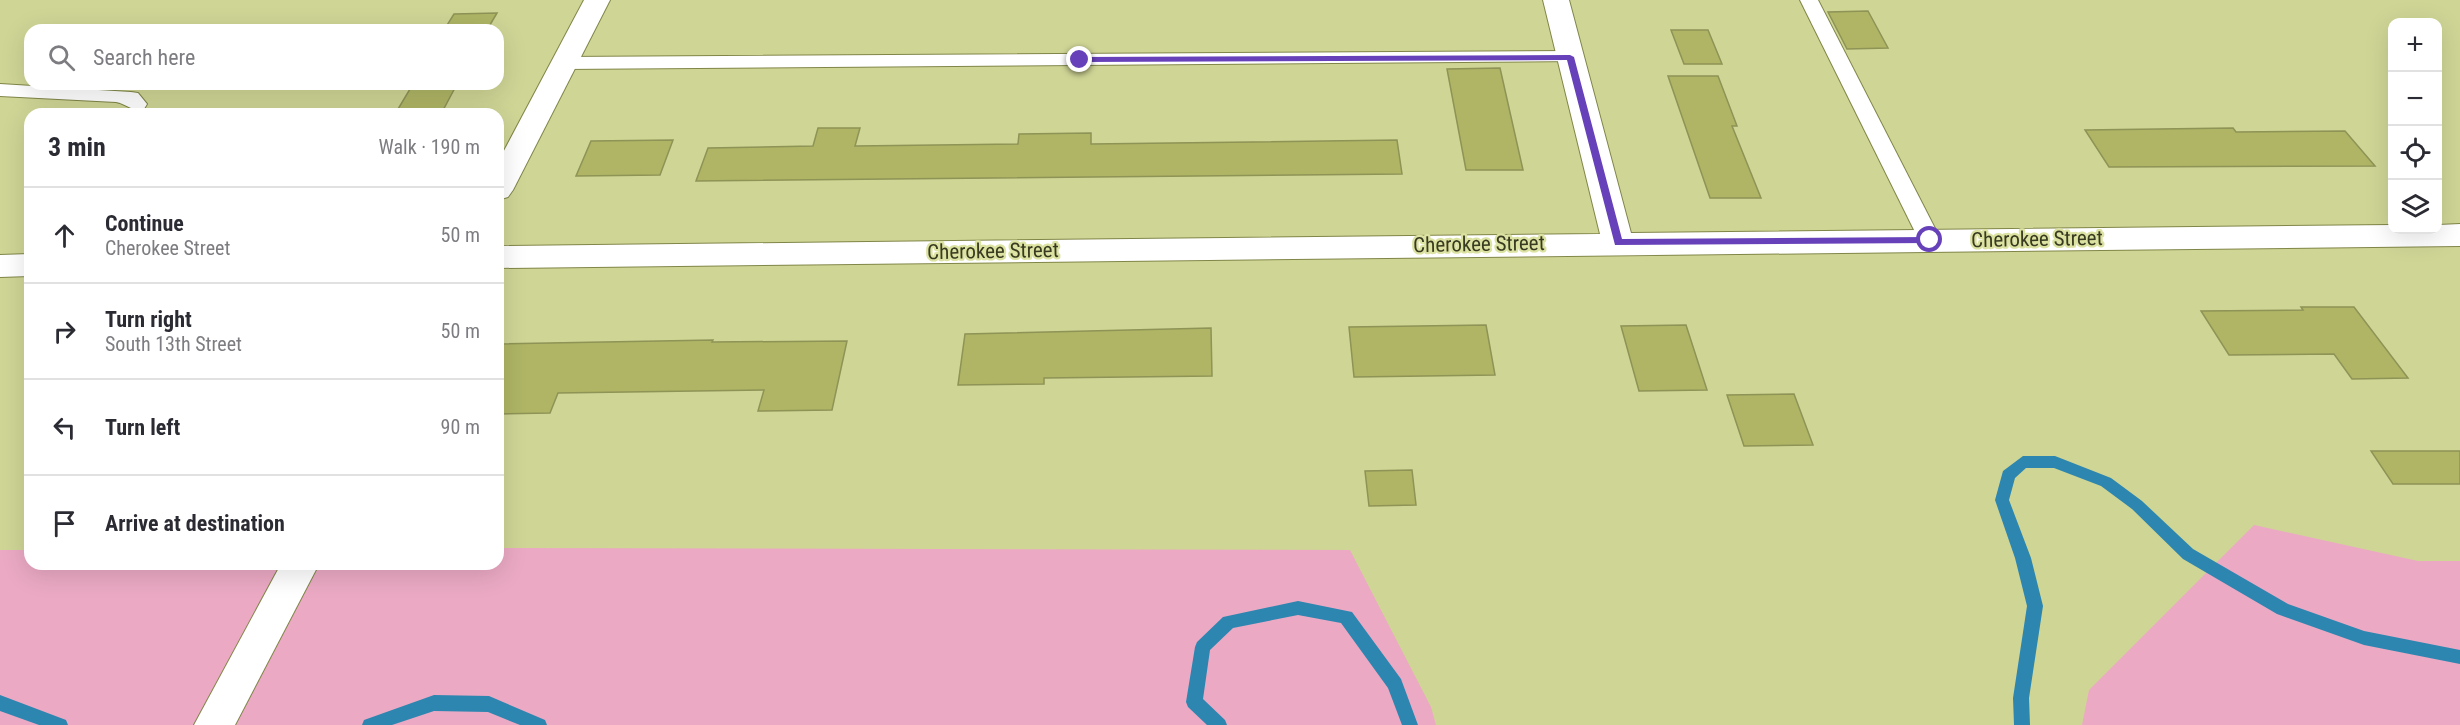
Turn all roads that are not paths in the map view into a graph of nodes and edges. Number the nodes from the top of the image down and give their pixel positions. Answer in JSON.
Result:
{"nodes":[{"id":1,"x":597,"y":0,"type":"edge"},
{"id":2,"x":1556,"y":0,"type":"edge"},
{"id":3,"x":1809,"y":0,"type":"edge"},
{"id":4,"x":1570,"y":57,"type":"junction"},
{"id":5,"x":564,"y":63,"type":"junction"},
{"id":6,"x":0,"y":90,"type":"edge"},
{"id":7,"x":137,"y":104,"type":"dead end"},
{"id":8,"x":504,"y":178,"type":"edge"},
{"id":9,"x":2460,"y":235,"type":"edge"},
{"id":10,"x":1930,"y":240,"type":"junction"},
{"id":11,"x":1618,"y":243,"type":"junction"},
{"id":12,"x":504,"y":257,"type":"edge"},
{"id":13,"x":24,"y":265,"type":"edge"},
{"id":14,"x":0,"y":266,"type":"edge"},
{"id":15,"x":297,"y":570,"type":"edge"},
{"id":16,"x":217,"y":719,"type":"edge"}],
"edges":[{"from":1,"to":5,"type":"street"},
{"from":2,"to":4,"type":"street"},
{"from":3,"to":10,"type":"lane"},
{"from":4,"to":5,"type":"lane"},
{"from":4,"to":11,"type":"street"},
{"from":5,"to":8,"type":"street"},
{"from":6,"to":7,"type":"lane"},
{"from":9,"to":10,"type":"street","name":"Cherokee Street"},
{"from":10,"to":11,"type":"street","name":"Cherokee Street"},
{"from":11,"to":12,"type":"street","name":"Cherokee Street"},
{"from":13,"to":14,"type":"street"},
{"from":15,"to":16,"type":"street"}]}
